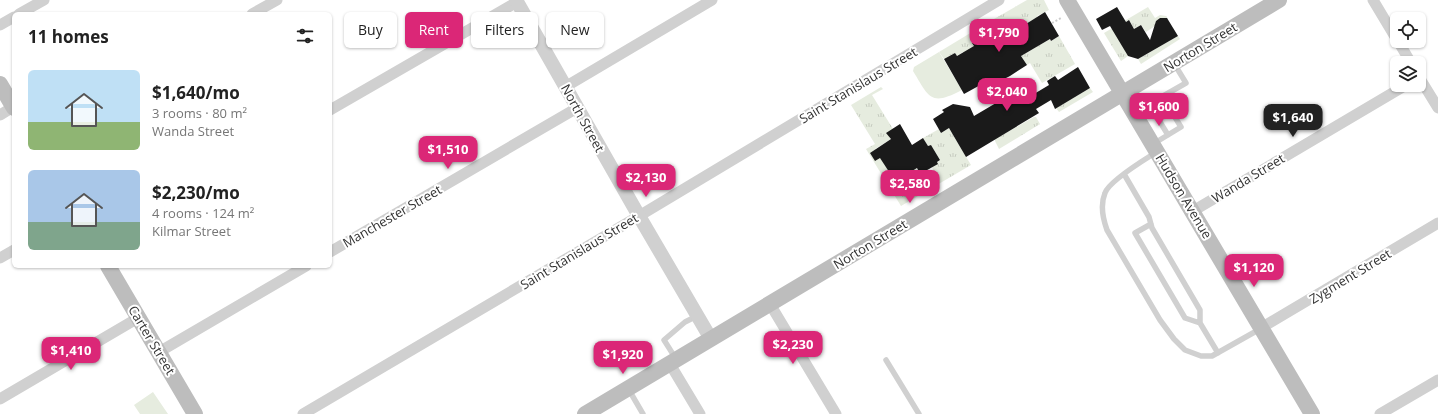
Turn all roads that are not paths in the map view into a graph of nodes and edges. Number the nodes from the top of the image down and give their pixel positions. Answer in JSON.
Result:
{"nodes":[{"id":1,"x":44,"y":0,"type":"edge"},
{"id":2,"x":277,"y":0,"type":"edge"},
{"id":3,"x":712,"y":0,"type":"edge"},
{"id":4,"x":999,"y":0,"type":"edge"},
{"id":5,"x":1066,"y":0,"type":"edge"},
{"id":6,"x":1279,"y":0,"type":"edge"},
{"id":7,"x":1373,"y":0,"type":"edge"},
{"id":8,"x":517,"y":1,"type":"edge"},
{"id":9,"x":23,"y":12,"type":"edge"},
{"id":10,"x":256,"y":12,"type":"edge"},
{"id":11,"x":12,"y":18,"type":"edge"},
{"id":12,"x":0,"y":25,"type":"edge"},
{"id":13,"x":1390,"y":29,"type":"edge"},
{"id":14,"x":1174,"y":63,"type":"junction"},
{"id":15,"x":0,"y":84,"type":"edge"},
{"id":16,"x":566,"y":87,"type":"junction"},
{"id":17,"x":1426,"y":88,"type":"edge"},
{"id":18,"x":1394,"y":92,"type":"edge"},
{"id":19,"x":1123,"y":94,"type":"junction"},
{"id":20,"x":1162,"y":96,"type":"junction"},
{"id":21,"x":578,"y":108,"type":"junction"},
{"id":22,"x":1438,"y":108,"type":"edge"},
{"id":23,"x":332,"y":109,"type":"edge"},
{"id":24,"x":9,"y":110,"type":"edge"},
{"id":25,"x":1168,"y":135,"type":"junction"},
{"id":26,"x":1155,"y":148,"type":"junction"},
{"id":27,"x":1124,"y":174,"type":"junction"},
{"id":28,"x":1193,"y":211,"type":"junction"},
{"id":29,"x":639,"y":216,"type":"junction"},
{"id":30,"x":1438,"y":223,"type":"edge"},
{"id":31,"x":1151,"y":224,"type":"junction"},
{"id":32,"x":12,"y":251,"type":"edge"},
{"id":33,"x":332,"y":251,"type":"edge"},
{"id":34,"x":0,"y":258,"type":"edge"},
{"id":35,"x":109,"y":268,"type":"edge"},
{"id":36,"x":303,"y":268,"type":"edge"},
{"id":37,"x":770,"y":304,"type":"junction"},
{"id":38,"x":697,"y":316,"type":"junction"},
{"id":39,"x":138,"y":318,"type":"junction"},
{"id":40,"x":1200,"y":323,"type":"junction"},
{"id":41,"x":1261,"y":328,"type":"junction"},
{"id":42,"x":711,"y":339,"type":"junction"},
{"id":43,"x":159,"y":352,"type":"junction"},
{"id":44,"x":1218,"y":352,"type":"junction"},
{"id":45,"x":886,"y":360,"type":"dead end"},
{"id":46,"x":673,"y":362,"type":"junction"},
{"id":47,"x":1438,"y":380,"type":"edge"},
{"id":48,"x":628,"y":388,"type":"junction"},
{"id":49,"x":0,"y":399,"type":"edge"},
{"id":50,"x":195,"y":414,"type":"edge"},
{"id":51,"x":303,"y":414,"type":"edge"},
{"id":52,"x":585,"y":414,"type":"edge"},
{"id":53,"x":643,"y":414,"type":"edge"},
{"id":54,"x":700,"y":414,"type":"edge"},
{"id":55,"x":836,"y":414,"type":"edge"},
{"id":56,"x":919,"y":414,"type":"edge"},
{"id":57,"x":1312,"y":414,"type":"edge"},
{"id":58,"x":1380,"y":414,"type":"edge"}],
"edges":[{"from":1,"to":9,"type":"street"},
{"from":2,"to":10,"type":"street"},
{"from":3,"to":16,"type":"street"},
{"from":4,"to":29,"type":"street","name":"Saint Stanislaus Street"},
{"from":5,"to":19,"type":"main road","name":"Hudson Avenue"},
{"from":6,"to":14,"type":"main road","name":"Norton Street"},
{"from":7,"to":13,"type":"street"},
{"from":8,"to":16,"type":"street","name":"North Street"},
{"from":8,"to":23,"type":"street"},
{"from":11,"to":12,"type":"street"},
{"from":14,"to":19,"type":"main road","name":"Norton Street"},
{"from":14,"to":20,"type":"lane"},
{"from":15,"to":24,"type":"main road"},
{"from":16,"to":21,"type":"street","name":"North Street"},
{"from":17,"to":22,"type":"street"},
{"from":18,"to":28,"type":"street","name":"Wanda Street"},
{"from":19,"to":26,"type":"main road","name":"Hudson Avenue"},
{"from":19,"to":37,"type":"main road","name":"Norton Street"},
{"from":20,"to":25,"type":"lane"},
{"from":20,"to":25,"type":"lane"},
{"from":21,"to":29,"type":"street","name":"North Street"},
{"from":21,"to":33,"type":"street","name":"Manchester Street"},
{"from":25,"to":26,"type":"lane"},
{"from":26,"to":27,"type":"lane"},
{"from":26,"to":28,"type":"main road","name":"Hudson Avenue"},
{"from":27,"to":31,"type":"lane"},
{"from":27,"to":44,"type":"lane"},
{"from":28,"to":41,"type":"main road","name":"Hudson Avenue"},
{"from":29,"to":38,"type":"street","name":"North Street"},
{"from":29,"to":51,"type":"street","name":"Saint Stanislaus Street"},
{"from":30,"to":41,"type":"street","name":"Zygment Street"},
{"from":31,"to":40,"type":"lane"},
{"from":31,"to":40,"type":"lane"},
{"from":32,"to":34,"type":"street"},
{"from":35,"to":39,"type":"main road","name":"Carter Street"},
{"from":36,"to":43,"type":"street"},
{"from":37,"to":42,"type":"main road","name":"Norton Street"},
{"from":37,"to":55,"type":"street"},
{"from":38,"to":42,"type":"street","name":"North Street"},
{"from":38,"to":46,"type":"lane"},
{"from":39,"to":43,"type":"main road","name":"Carter Street"},
{"from":39,"to":49,"type":"street"},
{"from":40,"to":44,"type":"lane"},
{"from":41,"to":44,"type":"lane"},
{"from":41,"to":57,"type":"main road","name":"Hudson Avenue"},
{"from":42,"to":46,"type":"main road","name":"Norton Street"},
{"from":43,"to":50,"type":"main road","name":"Carter Street"},
{"from":45,"to":56,"type":"lane"},
{"from":46,"to":48,"type":"main road","name":"Norton Street"},
{"from":46,"to":54,"type":"street"},
{"from":47,"to":58,"type":"street"},
{"from":48,"to":52,"type":"main road","name":"Norton Street"},
{"from":48,"to":53,"type":"lane"}]}
